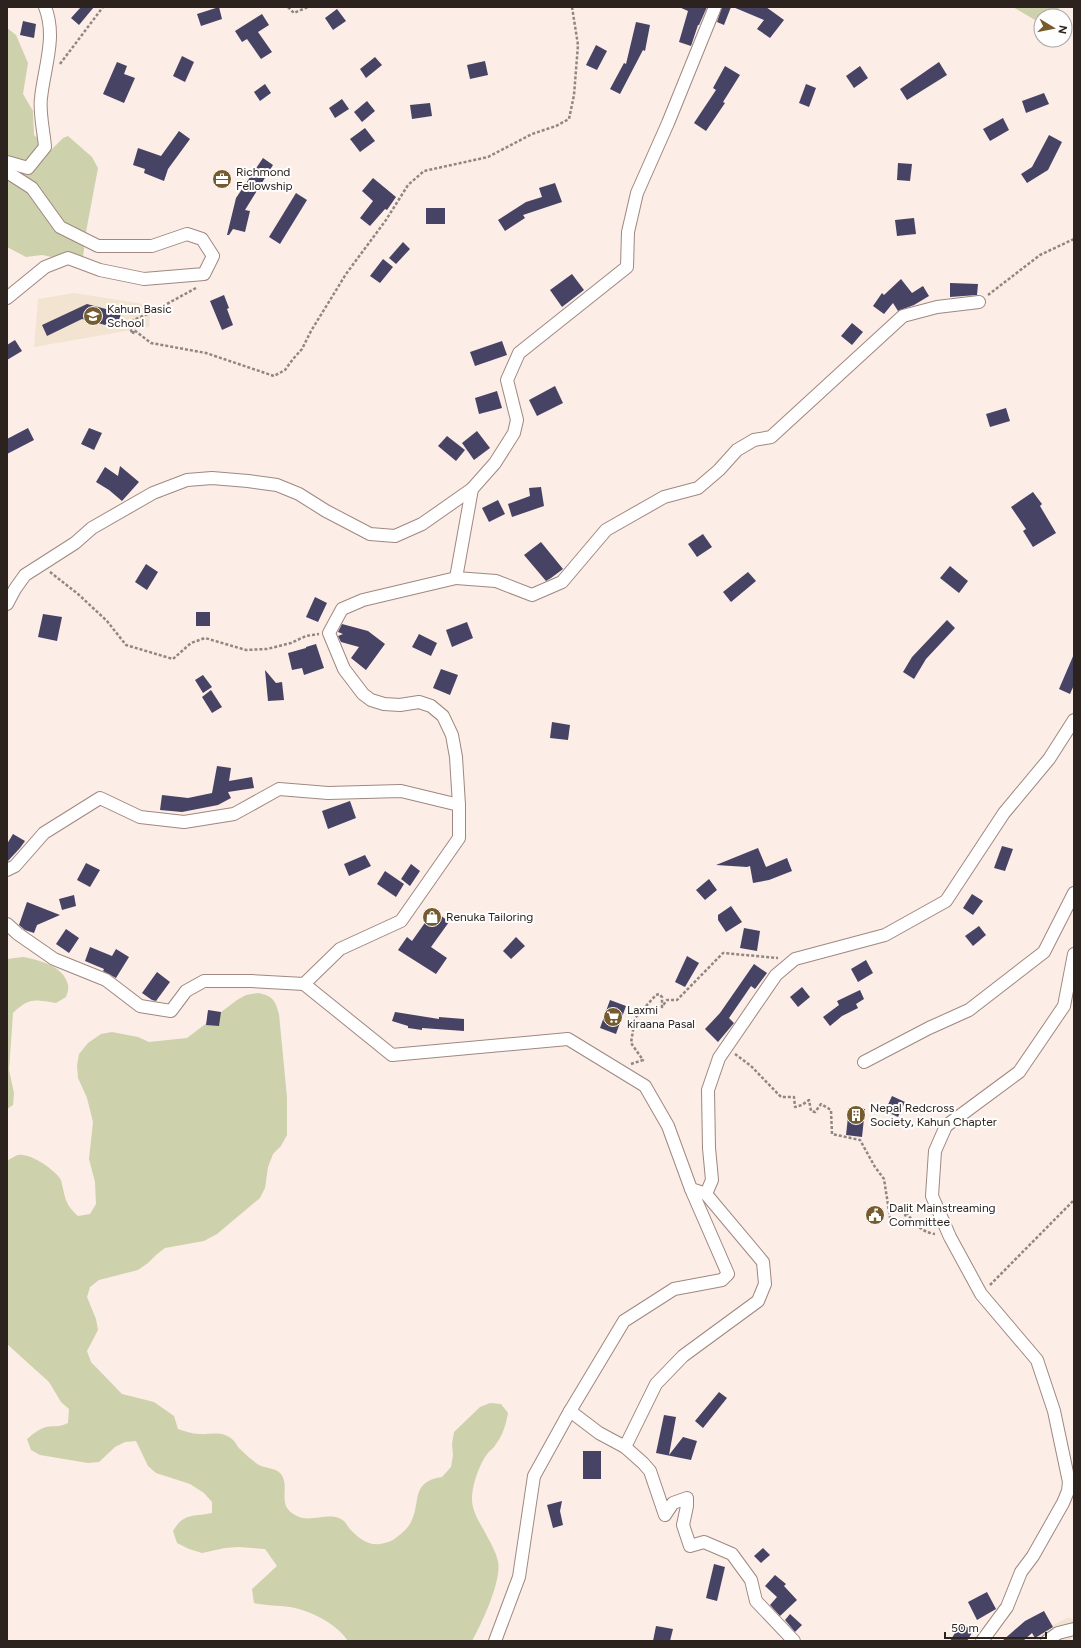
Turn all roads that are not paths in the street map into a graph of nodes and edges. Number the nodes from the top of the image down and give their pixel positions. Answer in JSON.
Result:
{"nodes":[{"id":1,"x":45,"y":7,"type":"edge"},
{"id":2,"x":715,"y":7,"type":"edge"},
{"id":3,"x":7,"y":162,"type":"edge"},
{"id":4,"x":7,"y":172,"type":"edge"},
{"id":5,"x":7,"y":298,"type":"edge"},
{"id":6,"x":979,"y":302,"type":"road end"},
{"id":7,"x":472,"y":489,"type":"junction"},
{"id":8,"x":456,"y":578,"type":"junction"},
{"id":9,"x":7,"y":604,"type":"edge"},
{"id":10,"x":1074,"y":720,"type":"edge"},
{"id":11,"x":459,"y":805,"type":"junction"},
{"id":12,"x":7,"y":870,"type":"edge"},
{"id":13,"x":1074,"y":893,"type":"edge"},
{"id":14,"x":7,"y":924,"type":"edge"},
{"id":15,"x":1074,"y":954,"type":"edge"},
{"id":16,"x":304,"y":984,"type":"junction"},
{"id":17,"x":864,"y":1062,"type":"dead end"},
{"id":18,"x":691,"y":1189,"type":"junction"},
{"id":19,"x":706,"y":1194,"type":"junction"},
{"id":20,"x":570,"y":1411,"type":"junction"},
{"id":21,"x":625,"y":1447,"type":"junction"},
{"id":22,"x":1074,"y":1628,"type":"edge"},
{"id":23,"x":495,"y":1641,"type":"edge"},
{"id":24,"x":794,"y":1641,"type":"edge"},
{"id":25,"x":982,"y":1641,"type":"edge"},
{"id":26,"x":1048,"y":1641,"type":"edge"}],
"edges":[{"from":1,"to":3,"type":"street"},
{"from":2,"to":7,"type":"street"},
{"from":4,"to":5,"type":"street"},
{"from":6,"to":8,"type":"street"},
{"from":7,"to":8,"type":"street"},
{"from":7,"to":9,"type":"street"},
{"from":8,"to":11,"type":"street"},
{"from":10,"to":19,"type":"street"},
{"from":11,"to":12,"type":"street"},
{"from":11,"to":16,"type":"street"},
{"from":13,"to":17,"type":"street"},
{"from":14,"to":16,"type":"street"},
{"from":15,"to":25,"type":"street"},
{"from":16,"to":18,"type":"street"},
{"from":18,"to":19,"type":"street"},
{"from":18,"to":20,"type":"street"},
{"from":19,"to":21,"type":"street"},
{"from":20,"to":21,"type":"street"},
{"from":20,"to":23,"type":"street"},
{"from":21,"to":24,"type":"street"},
{"from":22,"to":26,"type":"street"}]}
